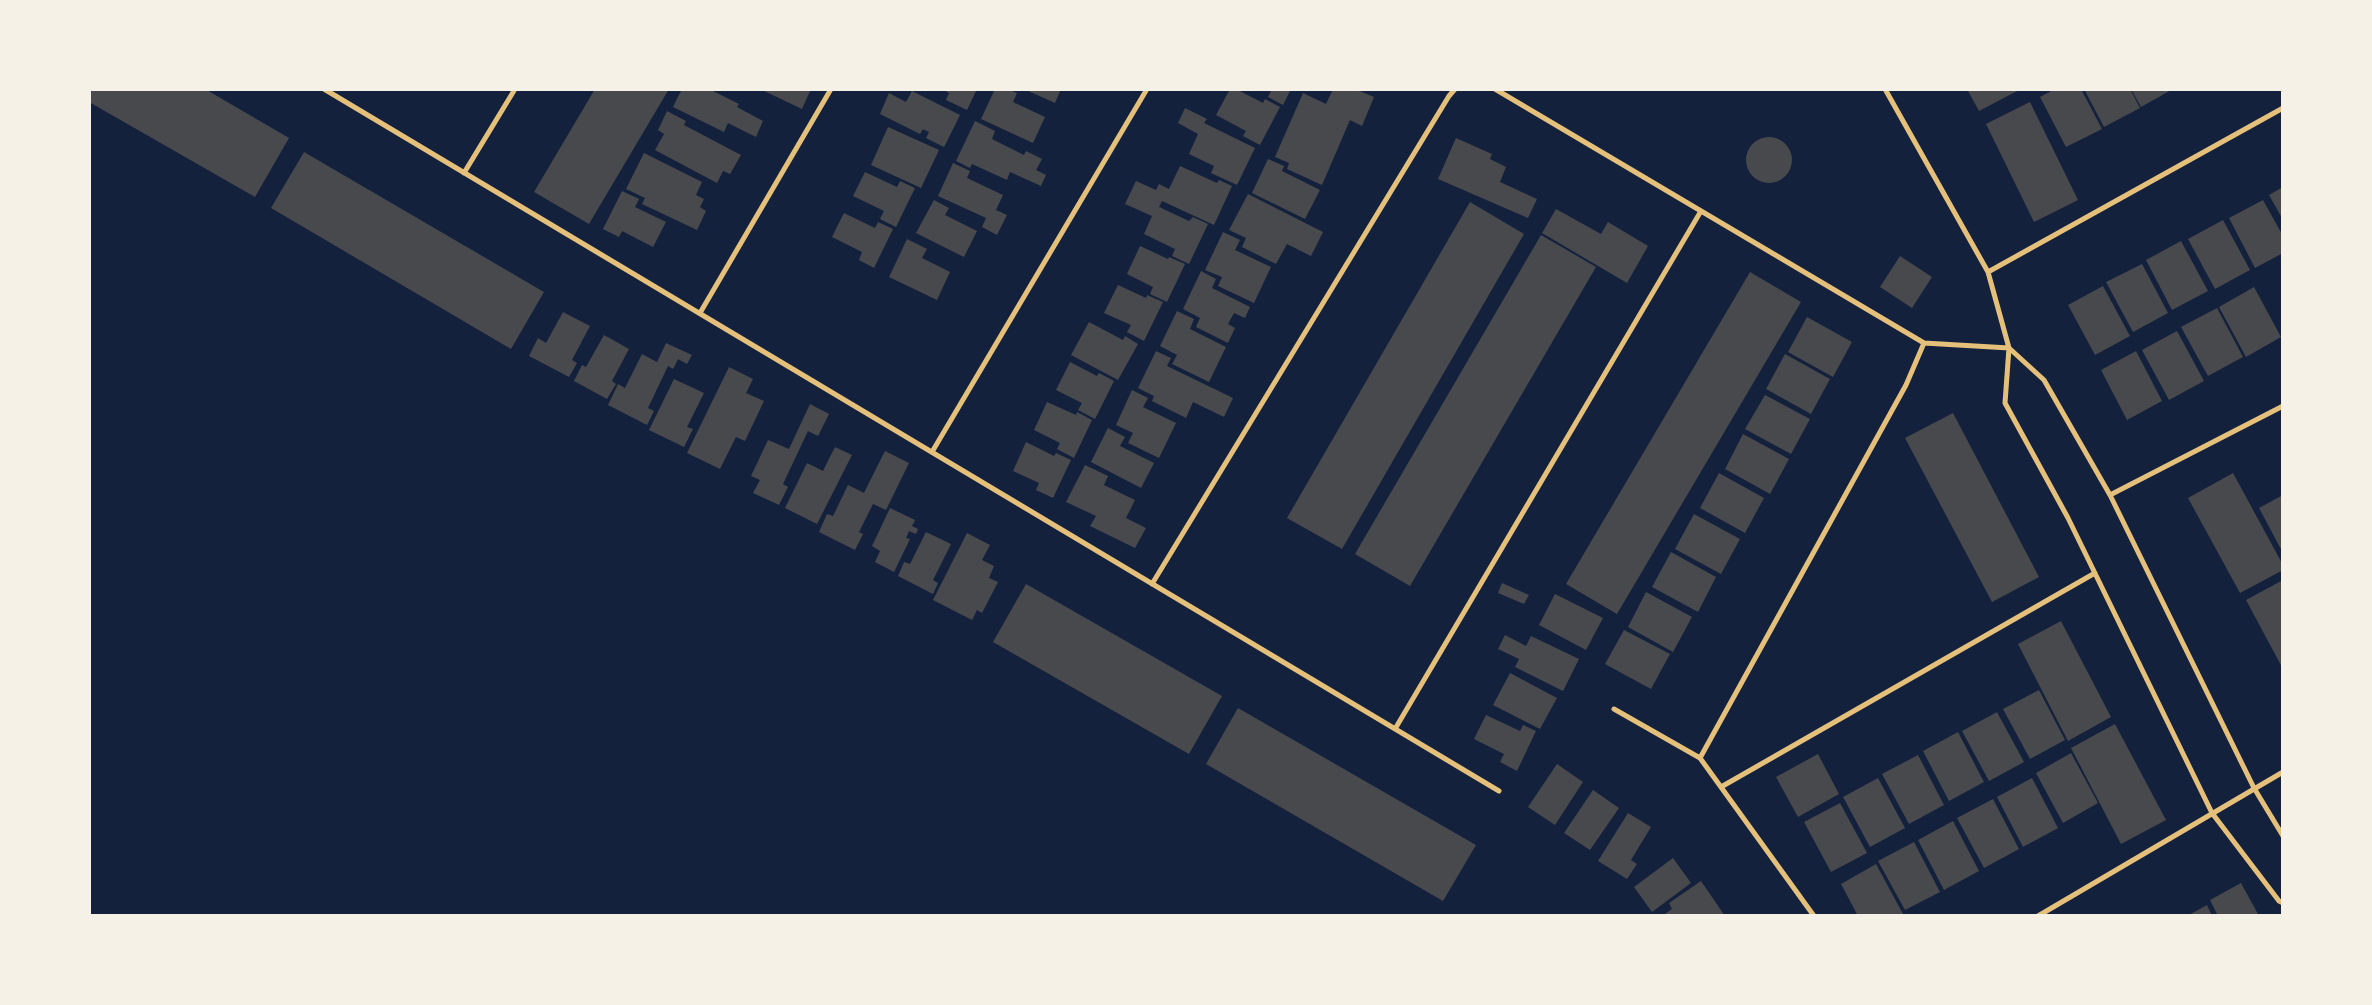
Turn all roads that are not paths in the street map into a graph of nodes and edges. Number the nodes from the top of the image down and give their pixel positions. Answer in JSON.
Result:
{"nodes":[{"id":1,"x":324,"y":89,"type":"edge"},
{"id":2,"x":515,"y":89,"type":"edge"},
{"id":3,"x":831,"y":89,"type":"edge"},
{"id":4,"x":1147,"y":89,"type":"edge"},
{"id":5,"x":1455,"y":89,"type":"edge"},
{"id":6,"x":1495,"y":89,"type":"edge"},
{"id":7,"x":1885,"y":89,"type":"edge"},
{"id":8,"x":2283,"y":108,"type":"edge"},
{"id":9,"x":464,"y":173,"type":"junction"},
{"id":10,"x":1701,"y":211,"type":"junction"},
{"id":11,"x":1987,"y":272,"type":"junction"},
{"id":12,"x":699,"y":313,"type":"junction"},
{"id":13,"x":1924,"y":343,"type":"junction"},
{"id":14,"x":2009,"y":348,"type":"junction"},
{"id":15,"x":2283,"y":406,"type":"edge"},
{"id":16,"x":932,"y":452,"type":"junction"},
{"id":17,"x":2110,"y":495,"type":"junction"},
{"id":18,"x":2095,"y":573,"type":"junction"},
{"id":19,"x":1152,"y":584,"type":"junction"},
{"id":20,"x":1614,"y":709,"type":"dead end"},
{"id":21,"x":1395,"y":729,"type":"junction"},
{"id":22,"x":1700,"y":758,"type":"junction"},
{"id":23,"x":2283,"y":772,"type":"edge"},
{"id":24,"x":1721,"y":787,"type":"junction"},
{"id":25,"x":2254,"y":788,"type":"junction"},
{"id":26,"x":1499,"y":791,"type":"dead end"},
{"id":27,"x":2212,"y":813,"type":"junction"},
{"id":28,"x":2283,"y":836,"type":"edge"},
{"id":29,"x":2283,"y":903,"type":"edge"},
{"id":30,"x":1814,"y":916,"type":"edge"},
{"id":31,"x":2038,"y":916,"type":"edge"}],
"edges":[{"from":1,"to":9,"type":"lane"},
{"from":2,"to":9,"type":"lane"},
{"from":3,"to":12,"type":"lane"},
{"from":4,"to":16,"type":"lane"},
{"from":5,"to":19,"type":"lane"},
{"from":6,"to":10,"type":"lane"},
{"from":7,"to":11,"type":"lane"},
{"from":8,"to":11,"type":"lane"},
{"from":9,"to":12,"type":"lane"},
{"from":10,"to":13,"type":"lane"},
{"from":10,"to":21,"type":"lane"},
{"from":11,"to":14,"type":"lane"},
{"from":12,"to":16,"type":"lane"},
{"from":13,"to":14,"type":"lane"},
{"from":13,"to":22,"type":"lane"},
{"from":14,"to":17,"type":"lane"},
{"from":14,"to":18,"type":"lane"},
{"from":15,"to":17,"type":"lane"},
{"from":16,"to":19,"type":"lane"},
{"from":17,"to":25,"type":"lane"},
{"from":18,"to":24,"type":"lane"},
{"from":18,"to":27,"type":"lane"},
{"from":19,"to":21,"type":"lane"},
{"from":20,"to":22,"type":"lane"},
{"from":21,"to":26,"type":"lane"},
{"from":22,"to":24,"type":"lane"},
{"from":23,"to":25,"type":"lane"},
{"from":24,"to":30,"type":"lane"},
{"from":25,"to":27,"type":"lane"},
{"from":25,"to":28,"type":"lane"},
{"from":27,"to":29,"type":"lane"},
{"from":27,"to":31,"type":"lane"}]}
